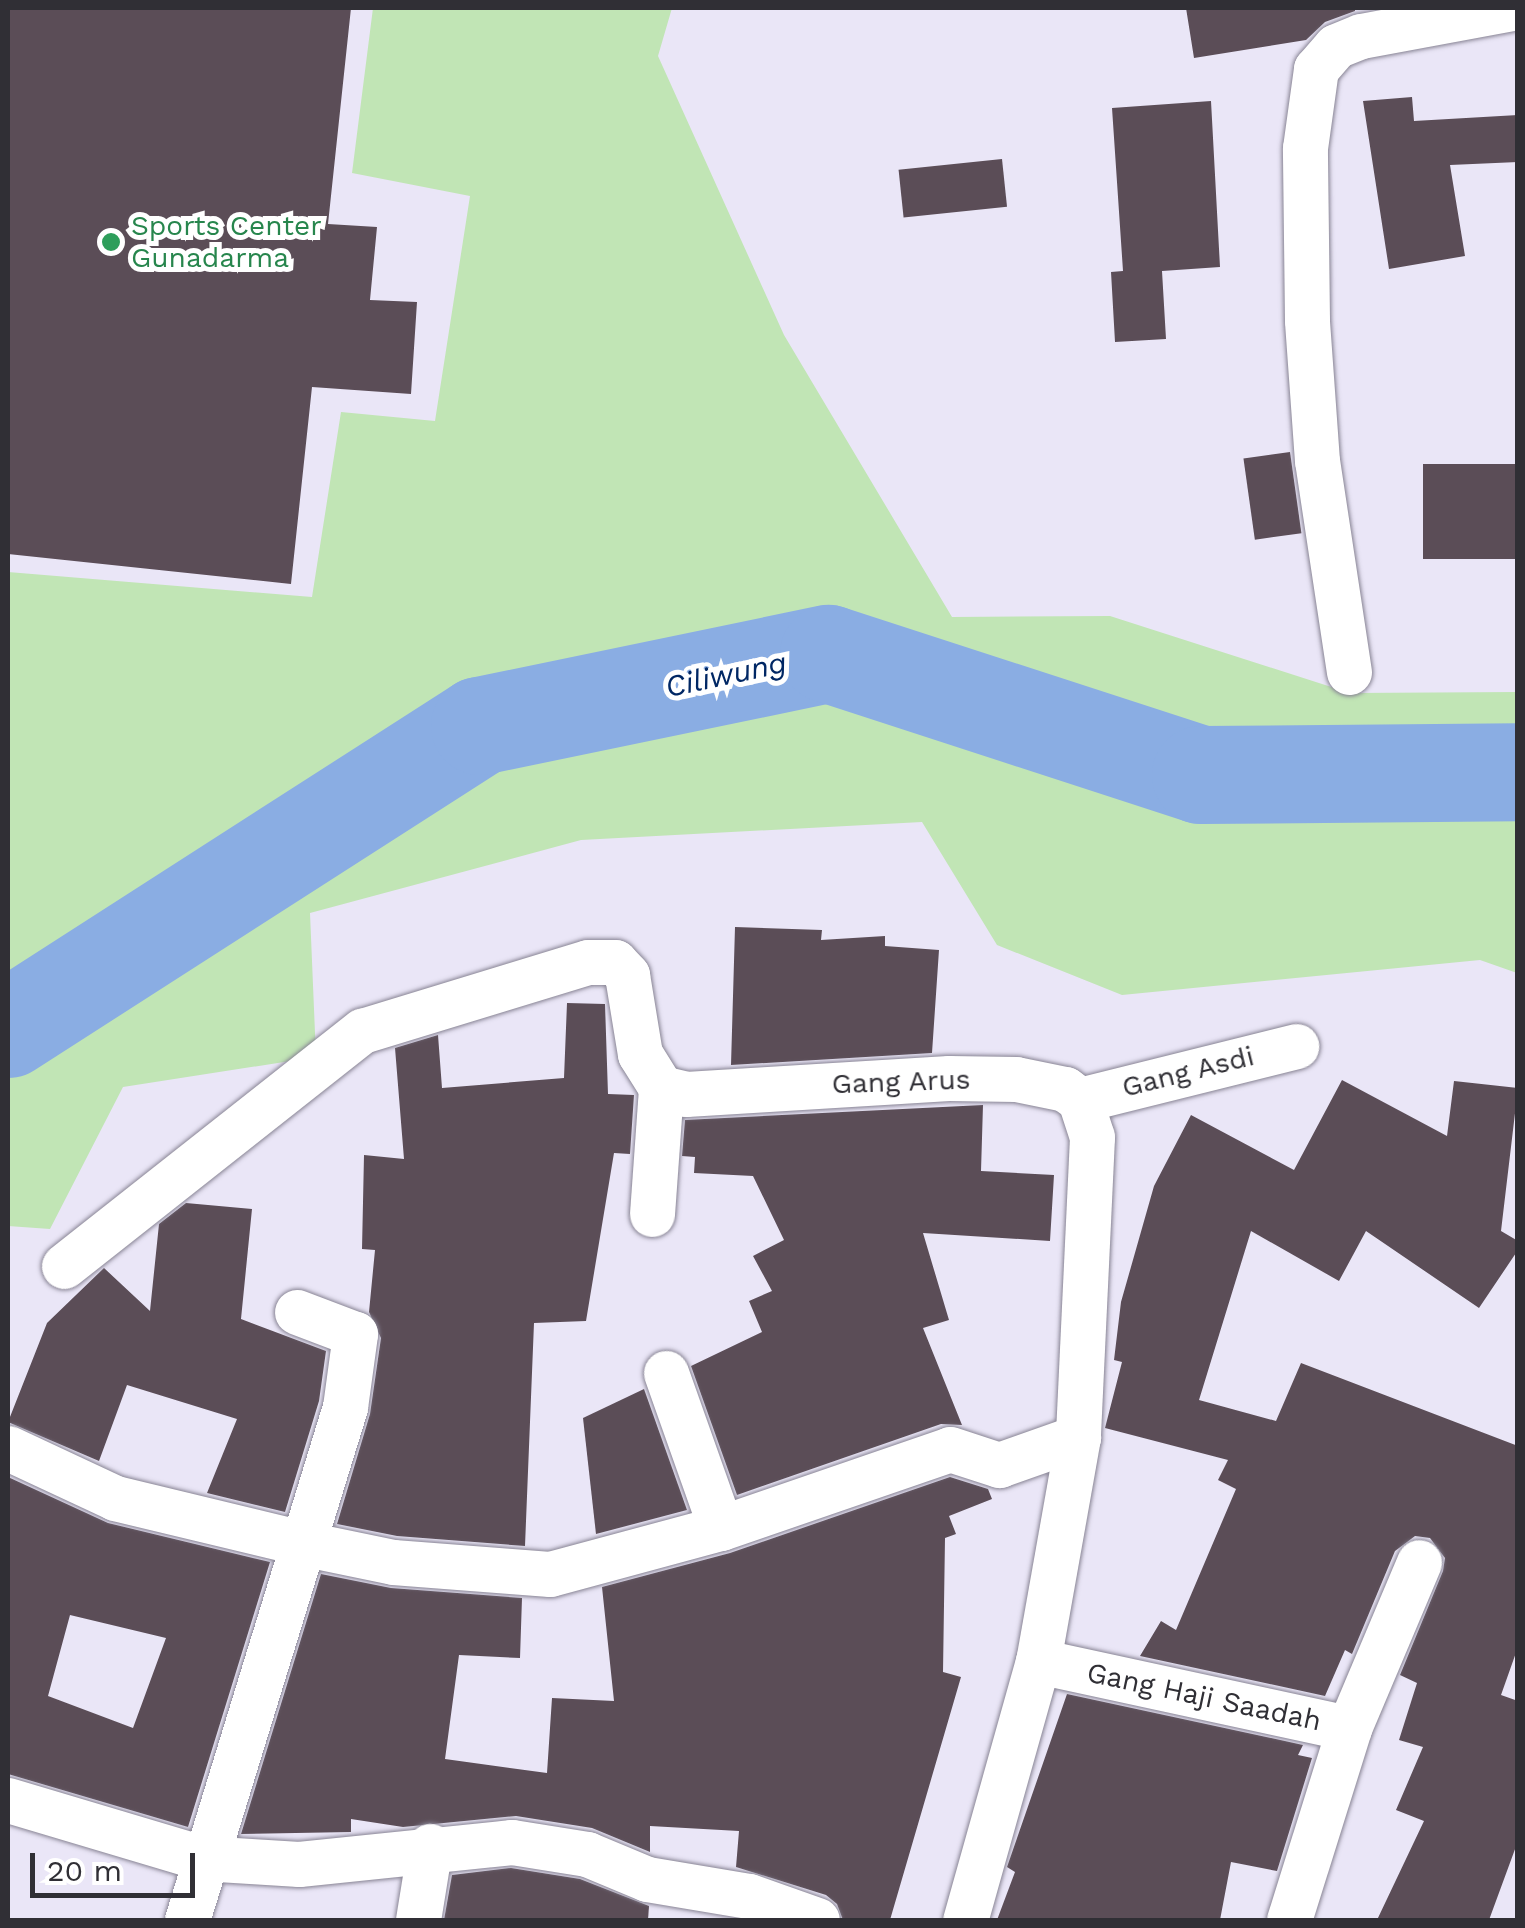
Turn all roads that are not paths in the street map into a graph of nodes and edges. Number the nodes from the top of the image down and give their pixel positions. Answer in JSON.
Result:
{"nodes":[{"id":1,"x":1512,"y":8,"type":"edge"},
{"id":2,"x":1349,"y":672,"type":"dead end"},
{"id":3,"x":1296,"y":1046,"type":"dead end"},
{"id":4,"x":661,"y":1088,"type":"junction"},
{"id":5,"x":1080,"y":1100,"type":"junction"},
{"id":6,"x":652,"y":1214,"type":"dead end"},
{"id":7,"x":64,"y":1266,"type":"dead end"},
{"id":8,"x":298,"y":1312,"type":"dead end"},
{"id":9,"x":666,"y":1372,"type":"dead end"},
{"id":10,"x":1078,"y":1437,"type":"junction"},
{"id":11,"x":8,"y":1448,"type":"edge"},
{"id":12,"x":720,"y":1528,"type":"junction"},
{"id":13,"x":306,"y":1544,"type":"junction"},
{"id":14,"x":1419,"y":1562,"type":"dead end"},
{"id":15,"x":1038,"y":1661,"type":"junction"},
{"id":16,"x":1349,"y":1728,"type":"junction"},
{"id":17,"x":8,"y":1800,"type":"edge"},
{"id":18,"x":430,"y":1846,"type":"junction"},
{"id":19,"x":202,"y":1858,"type":"junction"},
{"id":20,"x":187,"y":1920,"type":"edge"},
{"id":21,"x":418,"y":1920,"type":"edge"},
{"id":22,"x":817,"y":1920,"type":"edge"},
{"id":23,"x":965,"y":1920,"type":"edge"},
{"id":24,"x":1290,"y":1920,"type":"edge"}],
"edges":[{"from":1,"to":2,"type":"street"},
{"from":3,"to":5,"type":"street","name":"Gang Asdi"},
{"from":4,"to":5,"type":"street","name":"Gang Arus"},
{"from":4,"to":6,"type":"street"},
{"from":4,"to":7,"type":"street"},
{"from":5,"to":10,"type":"street"},
{"from":8,"to":13,"type":"street"},
{"from":9,"to":12,"type":"street"},
{"from":10,"to":12,"type":"street"},
{"from":10,"to":15,"type":"street"},
{"from":11,"to":13,"type":"street"},
{"from":12,"to":13,"type":"street"},
{"from":13,"to":19,"type":"street"},
{"from":14,"to":16,"type":"street"},
{"from":15,"to":16,"type":"street","name":"Gang Haji Saadah"},
{"from":15,"to":23,"type":"street"},
{"from":16,"to":24,"type":"street","name":"Gang Haji Saadah"},
{"from":17,"to":19,"type":"street"},
{"from":18,"to":19,"type":"street"},
{"from":18,"to":21,"type":"street"},
{"from":18,"to":22,"type":"street"},
{"from":19,"to":20,"type":"street"}]}
